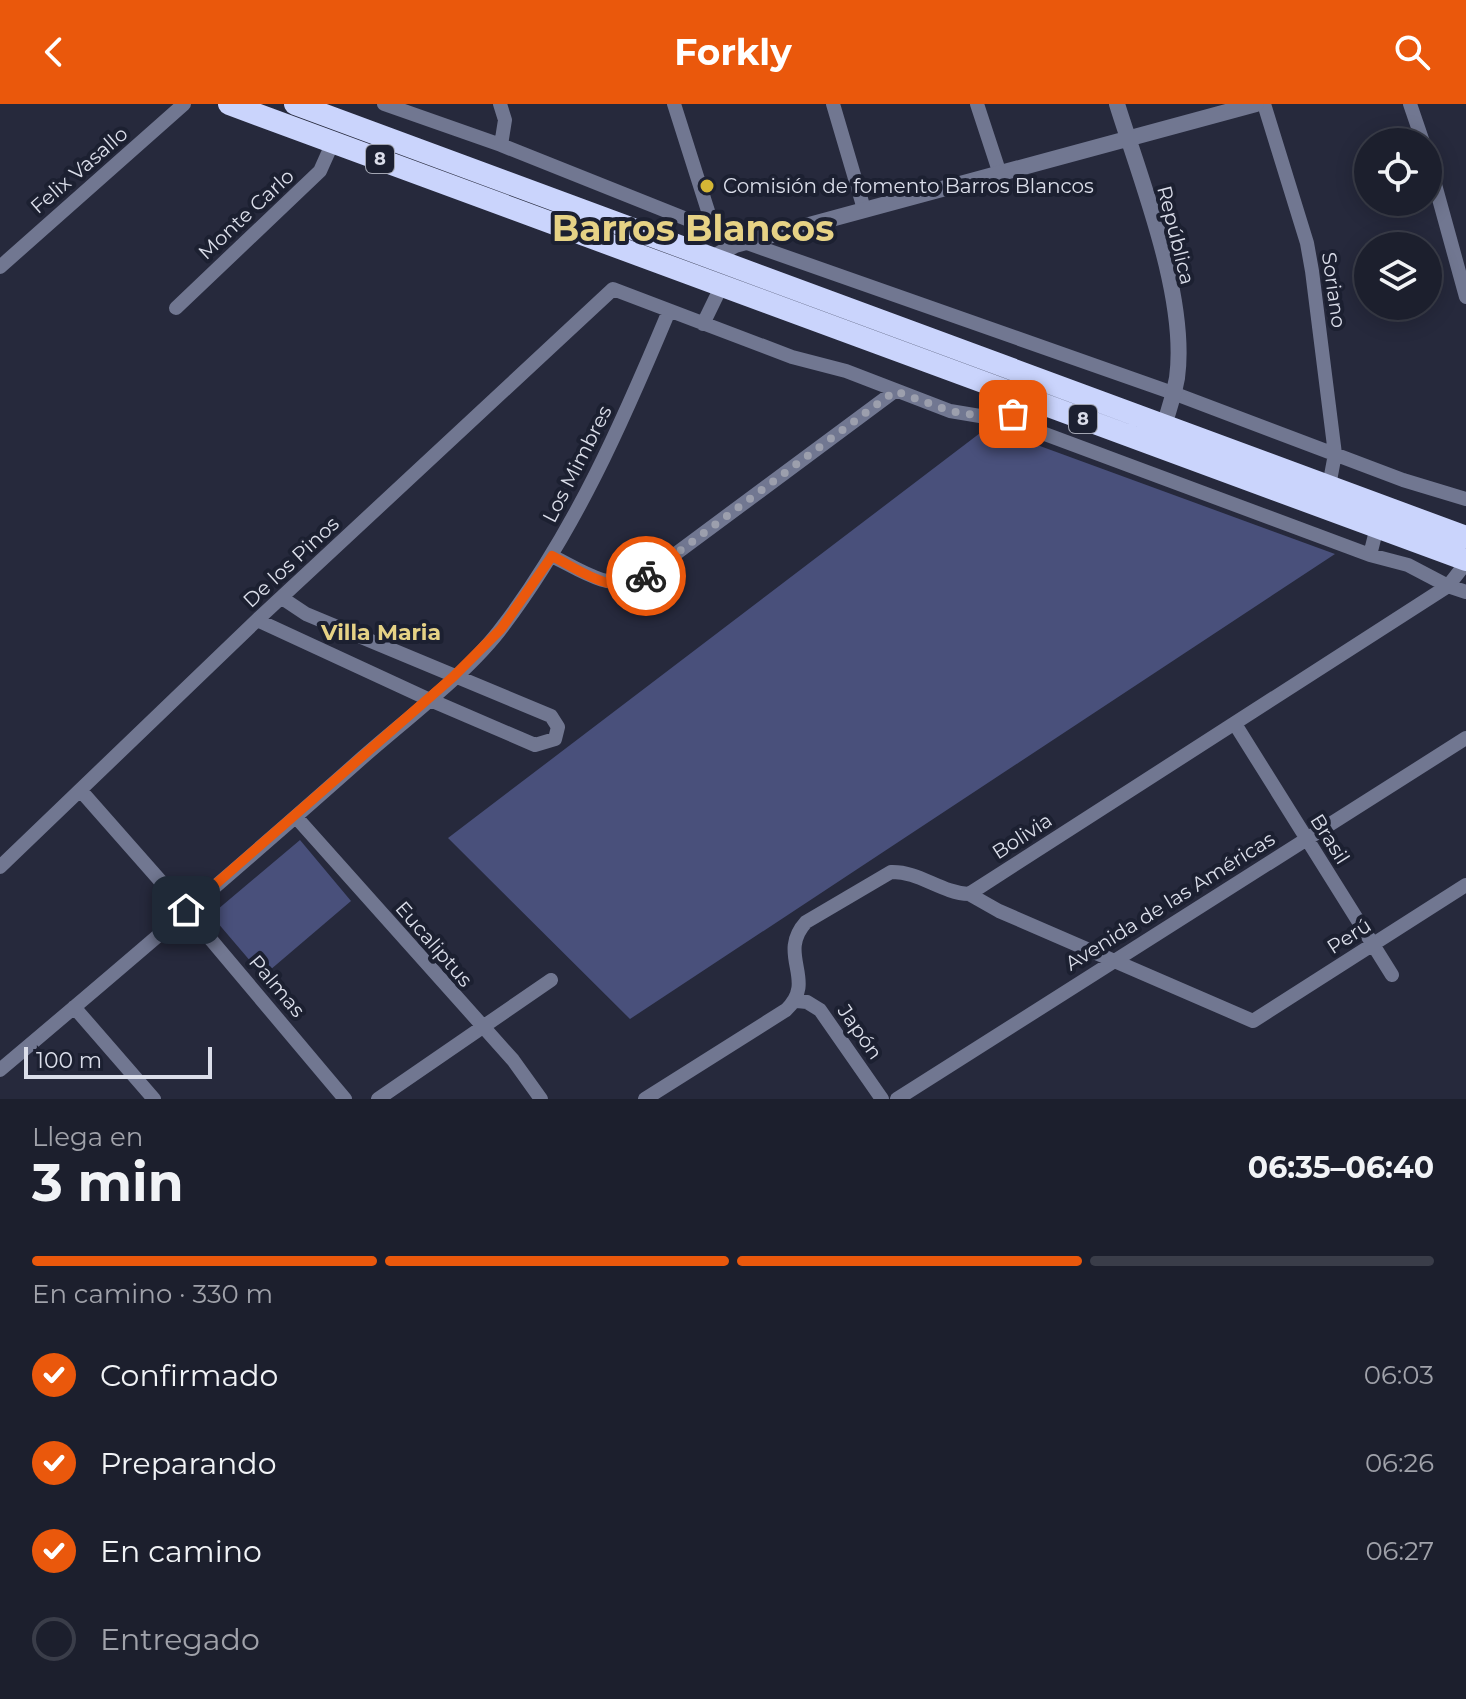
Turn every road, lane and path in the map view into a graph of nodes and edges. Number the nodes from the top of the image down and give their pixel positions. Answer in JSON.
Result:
{"nodes":[{"id":1,"x":184,"y":104,"type":"edge"},
{"id":2,"x":229,"y":104,"type":"edge"},
{"id":3,"x":295,"y":104,"type":"edge"},
{"id":4,"x":384,"y":104,"type":"edge"},
{"id":5,"x":500,"y":104,"type":"edge"},
{"id":6,"x":674,"y":104,"type":"edge"},
{"id":7,"x":833,"y":104,"type":"edge"},
{"id":8,"x":977,"y":104,"type":"edge"},
{"id":9,"x":1117,"y":104,"type":"edge"},
{"id":10,"x":1256,"y":104,"type":"edge"},
{"id":11,"x":1264,"y":104,"type":"edge"},
{"id":12,"x":1410,"y":104,"type":"edge"},
{"id":13,"x":347,"y":113,"type":"edge"},
{"id":14,"x":1418,"y":128,"type":"edge"},
{"id":15,"x":1128,"y":138,"type":"junction"},
{"id":16,"x":333,"y":142,"type":"junction"},
{"id":17,"x":501,"y":145,"type":"junction"},
{"id":18,"x":1000,"y":174,"type":"junction"},
{"id":19,"x":864,"y":209,"type":"junction"},
{"id":20,"x":1442,"y":210,"type":"edge"},
{"id":21,"x":714,"y":229,"type":"junction"},
{"id":22,"x":744,"y":242,"type":"junction"},
{"id":23,"x":0,"y":267,"type":"edge"},
{"id":24,"x":714,"y":268,"type":"junction"},
{"id":25,"x":831,"y":272,"type":"junction"},
{"id":26,"x":821,"y":297,"type":"junction"},
{"id":27,"x":1466,"y":297,"type":"edge"},
{"id":28,"x":921,"y":305,"type":"junction"},
{"id":29,"x":176,"y":308,"type":"dead end"},
{"id":30,"x":669,"y":311,"type":"junction"},
{"id":31,"x":703,"y":324,"type":"junction"},
{"id":32,"x":912,"y":331,"type":"junction"},
{"id":33,"x":895,"y":391,"type":"junction"},
{"id":34,"x":1173,"y":393,"type":"junction"},
{"id":35,"x":1024,"y":397,"type":"junction"},
{"id":36,"x":1010,"y":421,"type":"junction"},
{"id":37,"x":1164,"y":425,"type":"junction"},
{"id":38,"x":1335,"y":454,"type":"junction"},
{"id":39,"x":1329,"y":486,"type":"junction"},
{"id":40,"x":1466,"y":499,"type":"edge"},
{"id":41,"x":1377,"y":527,"type":"junction"},
{"id":42,"x":1466,"y":537,"type":"edge"},
{"id":43,"x":1370,"y":555,"type":"junction"},
{"id":44,"x":552,"y":556,"type":"junction"},
{"id":45,"x":1466,"y":562,"type":"edge"},
{"id":46,"x":1448,"y":586,"type":"junction"},
{"id":47,"x":1466,"y":592,"type":"edge"},
{"id":48,"x":282,"y":598,"type":"junction"},
{"id":49,"x":257,"y":620,"type":"junction"},
{"id":50,"x":453,"y":677,"type":"junction"},
{"id":51,"x":428,"y":699,"type":"junction"},
{"id":52,"x":1235,"y":724,"type":"junction"},
{"id":53,"x":1466,"y":738,"type":"edge"},
{"id":54,"x":82,"y":792,"type":"junction"},
{"id":55,"x":296,"y":817,"type":"junction"},
{"id":56,"x":1307,"y":839,"type":"junction"},
{"id":57,"x":0,"y":867,"type":"edge"},
{"id":58,"x":1466,"y":885,"type":"edge"},
{"id":59,"x":969,"y":894,"type":"junction"},
{"id":60,"x":186,"y":910,"type":"junction"},
{"id":61,"x":1372,"y":945,"type":"junction"},
{"id":62,"x":1113,"y":959,"type":"junction"},
{"id":63,"x":1392,"y":975,"type":"dead end"},
{"id":64,"x":551,"y":980,"type":"dead end"},
{"id":65,"x":797,"y":1001,"type":"junction"},
{"id":66,"x":74,"y":1007,"type":"junction"},
{"id":67,"x":481,"y":1028,"type":"junction"},
{"id":68,"x":0,"y":1070,"type":"edge"},
{"id":69,"x":154,"y":1099,"type":"edge"},
{"id":70,"x":345,"y":1099,"type":"edge"},
{"id":71,"x":378,"y":1099,"type":"edge"},
{"id":72,"x":541,"y":1099,"type":"edge"},
{"id":73,"x":645,"y":1099,"type":"edge"},
{"id":74,"x":882,"y":1099,"type":"edge"},
{"id":75,"x":897,"y":1099,"type":"edge"}],
"edges":[{"from":1,"to":23,"type":"street","name":"Felix Vasallo"},
{"from":2,"to":16,"type":"highway","number":"8"},
{"from":3,"to":13,"type":"highway","number":"8"},
{"from":4,"to":17,"type":"street"},
{"from":5,"to":17,"type":"street"},
{"from":6,"to":21,"type":"street"},
{"from":7,"to":19,"type":"street"},
{"from":8,"to":18,"type":"street"},
{"from":9,"to":15,"type":"street","name":"República"},
{"from":10,"to":15,"type":"street"},
{"from":11,"to":38,"type":"street","name":"Soriano"},
{"from":12,"to":14,"type":"street"},
{"from":13,"to":24,"type":"highway","number":"8"},
{"from":15,"to":18,"type":"street"},
{"from":15,"to":34,"type":"street","name":"República"},
{"from":16,"to":24,"type":"highway","number":"8"},
{"from":16,"to":29,"type":"street","name":"Monte Carlo"},
{"from":17,"to":21,"type":"street"},
{"from":18,"to":19,"type":"street"},
{"from":19,"to":22,"type":"street"},
{"from":20,"to":27,"type":"street"},
{"from":21,"to":22,"type":"street"},
{"from":21,"to":24,"type":"street"},
{"from":22,"to":24,"type":"street"},
{"from":22,"to":25,"type":"street"},
{"from":24,"to":26,"type":"highway","number":"8"},
{"from":24,"to":31,"type":"street"},
{"from":24,"to":35,"type":"highway","number":"8"},
{"from":25,"to":26,"type":"street"},
{"from":25,"to":28,"type":"street"},
{"from":26,"to":32,"type":"highway","number":"8"},
{"from":28,"to":32,"type":"street"},
{"from":28,"to":34,"type":"street"},
{"from":30,"to":31,"type":"street"},
{"from":30,"to":44,"type":"street","name":"Los Mimbres"},
{"from":30,"to":48,"type":"street","name":"De los Pinos"},
{"from":31,"to":33,"type":"street"},
{"from":32,"to":37,"type":"highway","number":"8"},
{"from":33,"to":36,"type":"street"},
{"from":33,"to":44,"type":"street"},
{"from":34,"to":37,"type":"street","name":"República"},
{"from":34,"to":38,"type":"street"},
{"from":35,"to":36,"type":"street"},
{"from":35,"to":41,"type":"highway","number":"8"},
{"from":36,"to":43,"type":"street"},
{"from":37,"to":39,"type":"highway","number":"8"},
{"from":38,"to":39,"type":"street","name":"Soriano"},
{"from":38,"to":40,"type":"street"},
{"from":39,"to":42,"type":"highway","number":"8"},
{"from":41,"to":43,"type":"street"},
{"from":41,"to":45,"type":"highway","number":"8"},
{"from":43,"to":46,"type":"street"},
{"from":44,"to":50,"type":"street","name":"Los Mimbres"},
{"from":45,"to":46,"type":"street","name":"Bolivia"},
{"from":46,"to":47,"type":"street"},
{"from":46,"to":52,"type":"street","name":"Bolivia"},
{"from":48,"to":49,"type":"street","name":"De los Pinos"},
{"from":48,"to":50,"type":"street"},
{"from":49,"to":51,"type":"street"},
{"from":49,"to":54,"type":"street","name":"De los Pinos"},
{"from":50,"to":51,"type":"street","name":"Los Mimbres"},
{"from":50,"to":51,"type":"street"},
{"from":51,"to":55,"type":"street","name":"Los Mimbres"},
{"from":52,"to":56,"type":"street","name":"Brasil"},
{"from":52,"to":59,"type":"street","name":"Bolivia"},
{"from":53,"to":56,"type":"street","name":"Avenida de las Américas"},
{"from":54,"to":57,"type":"street","name":"De los Pinos"},
{"from":54,"to":60,"type":"street","name":"Palmas"},
{"from":55,"to":60,"type":"street","name":"Los Mimbres"},
{"from":55,"to":67,"type":"street","name":"Eucaliptus"},
{"from":56,"to":61,"type":"street","name":"Brasil"},
{"from":56,"to":62,"type":"street","name":"Avenida de las Américas"},
{"from":58,"to":61,"type":"street","name":"Perú"},
{"from":59,"to":62,"type":"street"},
{"from":59,"to":65,"type":"street"},
{"from":60,"to":66,"type":"street","name":"Los Mimbres"},
{"from":60,"to":70,"type":"street","name":"Palmas"},
{"from":61,"to":62,"type":"street","name":"Perú"},
{"from":61,"to":63,"type":"street","name":"Brasil"},
{"from":62,"to":75,"type":"street","name":"Avenida de las Américas"},
{"from":64,"to":67,"type":"street"},
{"from":65,"to":73,"type":"street"},
{"from":65,"to":74,"type":"street","name":"Japón"},
{"from":66,"to":68,"type":"street","name":"Los Mimbres"},
{"from":66,"to":69,"type":"street"},
{"from":67,"to":71,"type":"street"},
{"from":67,"to":72,"type":"street","name":"Eucaliptus"}]}
